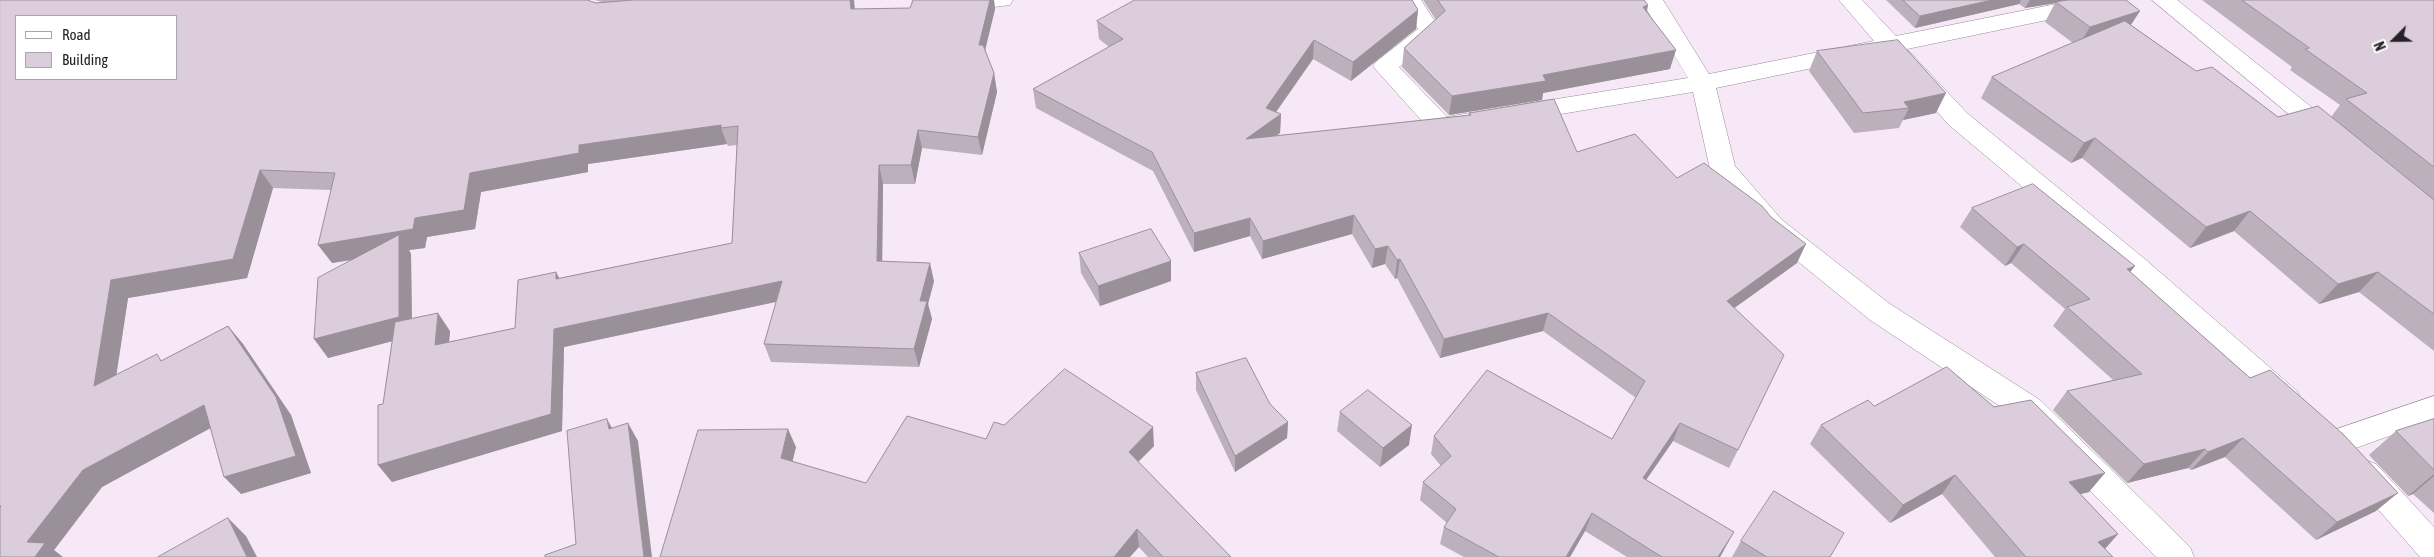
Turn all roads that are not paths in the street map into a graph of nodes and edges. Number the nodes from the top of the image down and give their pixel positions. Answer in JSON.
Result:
{"nodes":[{"id":1,"x":994,"y":0,"type":"edge"},
{"id":2,"x":1002,"y":0,"type":"edge"},
{"id":3,"x":1408,"y":0,"type":"edge"},
{"id":4,"x":1652,"y":0,"type":"edge"},
{"id":5,"x":1850,"y":0,"type":"edge"},
{"id":6,"x":2110,"y":0,"type":"edge"},
{"id":7,"x":2163,"y":0,"type":"edge"},
{"id":8,"x":1889,"y":44,"type":"junction"},
{"id":9,"x":1703,"y":83,"type":"junction"},
{"id":10,"x":2349,"y":150,"type":"edge"},
{"id":11,"x":2434,"y":408,"type":"edge"},
{"id":12,"x":2336,"y":442,"type":"junction"},
{"id":13,"x":2434,"y":550,"type":"edge"},
{"id":14,"x":2178,"y":557,"type":"edge"}],
"edges":[{"from":1,"to":2,"type":"street"},
{"from":3,"to":9,"type":"street"},
{"from":4,"to":9,"type":"street"},
{"from":5,"to":8,"type":"street"},
{"from":6,"to":8,"type":"street"},
{"from":7,"to":10,"type":"street"},
{"from":8,"to":9,"type":"street"},
{"from":8,"to":12,"type":"street"},
{"from":9,"to":14,"type":"street"},
{"from":11,"to":12,"type":"street"},
{"from":12,"to":13,"type":"street"}]}
